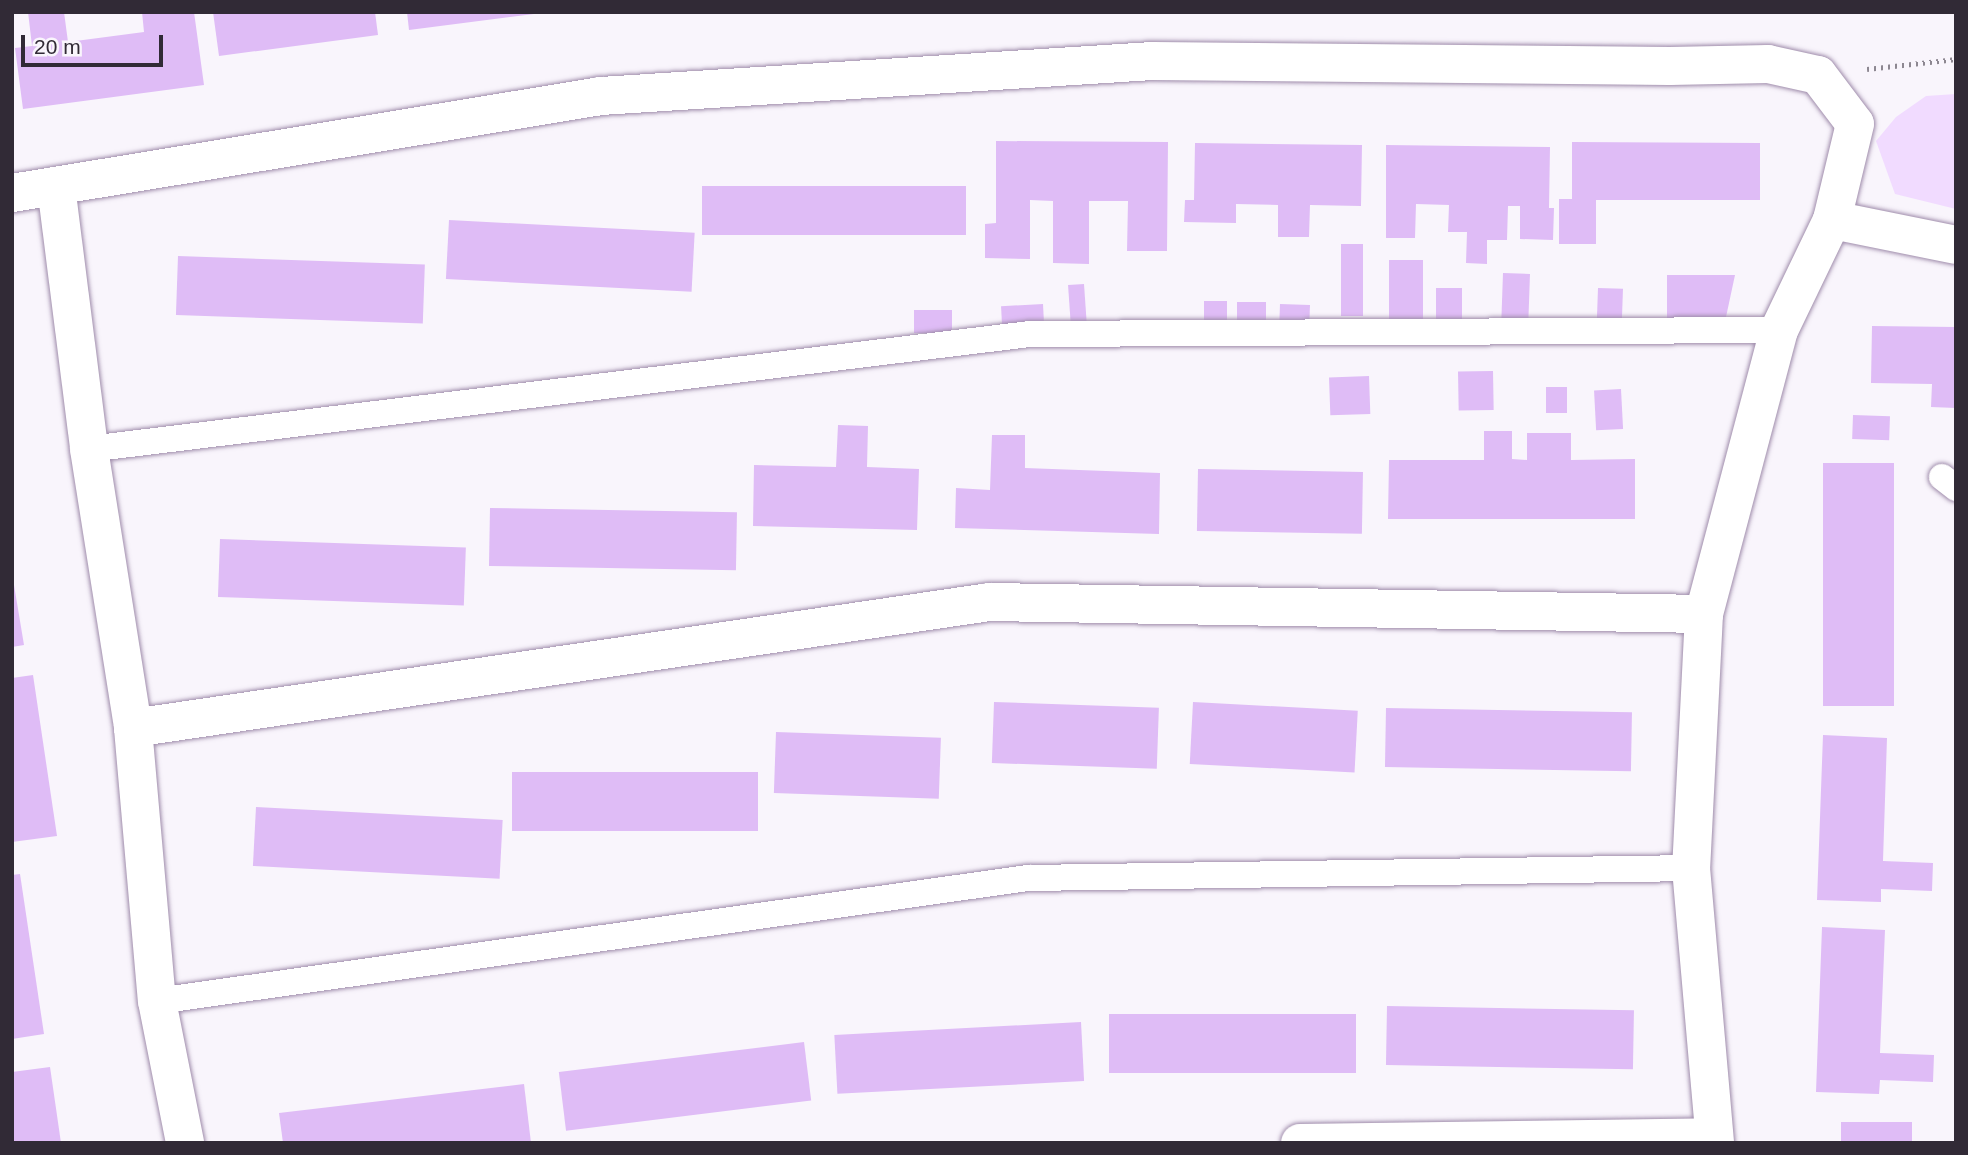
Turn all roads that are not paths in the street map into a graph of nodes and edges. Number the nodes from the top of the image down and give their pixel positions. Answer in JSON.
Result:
{"nodes":[{"id":1,"x":56,"y":186,"type":"junction"},
{"id":2,"x":12,"y":193,"type":"edge"},
{"id":3,"x":1832,"y":220,"type":"junction"},
{"id":4,"x":1956,"y":245,"type":"edge"},
{"id":5,"x":1779,"y":330,"type":"junction"},
{"id":6,"x":89,"y":449,"type":"junction"},
{"id":7,"x":1704,"y":614,"type":"junction"},
{"id":8,"x":133,"y":728,"type":"junction"},
{"id":9,"x":1691,"y":868,"type":"junction"},
{"id":10,"x":157,"y":1002,"type":"junction"},
{"id":11,"x":1715,"y":1140,"type":"edge"},
{"id":12,"x":185,"y":1143,"type":"edge"},
{"id":13,"x":1300,"y":1143,"type":"edge"}],
"edges":[{"from":1,"to":2,"type":"street"},
{"from":1,"to":3,"type":"street"},
{"from":1,"to":6,"type":"street"},
{"from":3,"to":4,"type":"street"},
{"from":3,"to":5,"type":"street"},
{"from":5,"to":6,"type":"lane"},
{"from":5,"to":7,"type":"street"},
{"from":6,"to":8,"type":"street"},
{"from":7,"to":8,"type":"street"},
{"from":7,"to":9,"type":"street"},
{"from":8,"to":10,"type":"street"},
{"from":9,"to":10,"type":"lane"},
{"from":9,"to":11,"type":"street"},
{"from":10,"to":12,"type":"street"},
{"from":11,"to":13,"type":"street"}]}
